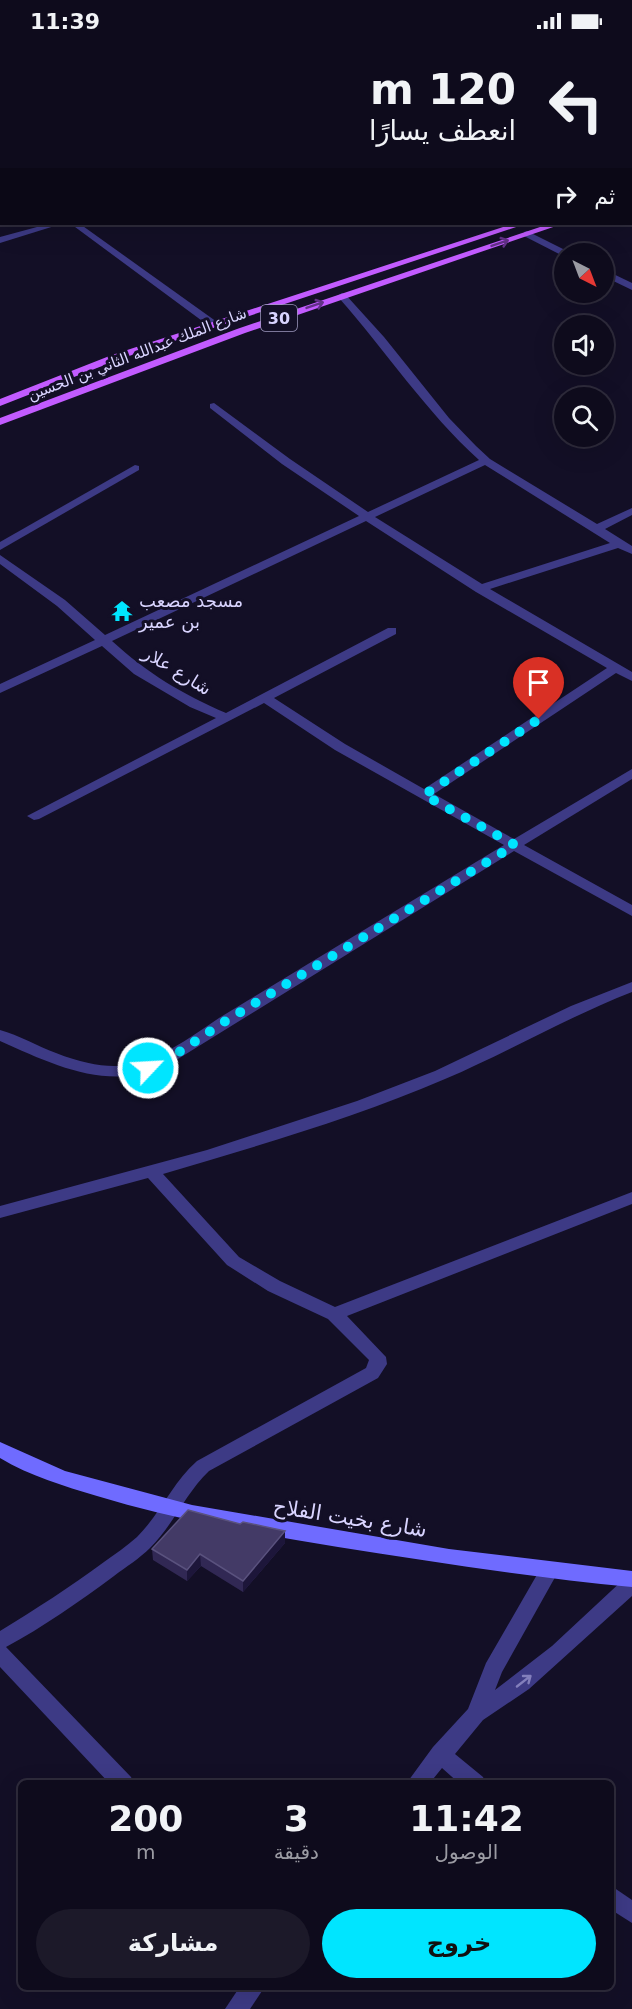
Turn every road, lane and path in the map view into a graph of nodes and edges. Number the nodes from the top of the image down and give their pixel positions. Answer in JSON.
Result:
{"nodes":[{"id":1,"x":52,"y":225,"type":"edge"},
{"id":2,"x":76,"y":225,"type":"edge"},
{"id":3,"x":517,"y":225,"type":"edge"},
{"id":4,"x":554,"y":225,"type":"edge"},
{"id":5,"x":527,"y":234,"type":"junction"},
{"id":6,"x":0,"y":240,"type":"edge"},
{"id":7,"x":554,"y":248,"type":"edge"},
{"id":8,"x":424,"y":256,"type":"junction"},
{"id":9,"x":439,"y":264,"type":"junction"},
{"id":10,"x":369,"y":274,"type":"junction"},
{"id":11,"x":614,"y":278,"type":"edge"},
{"id":12,"x":384,"y":282,"type":"junction"},
{"id":13,"x":632,"y":287,"type":"edge"},
{"id":14,"x":342,"y":296,"type":"junction"},
{"id":15,"x":213,"y":324,"type":"junction"},
{"id":16,"x":0,"y":403,"type":"edge"},
{"id":17,"x":214,"y":406,"type":"dead end"},
{"id":18,"x":0,"y":423,"type":"edge"},
{"id":19,"x":486,"y":461,"type":"junction"},
{"id":20,"x":135,"y":468,"type":"dead end"},
{"id":21,"x":632,"y":511,"type":"edge"},
{"id":22,"x":366,"y":516,"type":"junction"},
{"id":23,"x":598,"y":528,"type":"junction"},
{"id":24,"x":621,"y":543,"type":"junction"},
{"id":25,"x":0,"y":548,"type":"edge"},
{"id":26,"x":632,"y":551,"type":"edge"},
{"id":27,"x":0,"y":559,"type":"edge"},
{"id":28,"x":480,"y":589,"type":"junction"},
{"id":29,"x":392,"y":631,"type":"dead end"},
{"id":30,"x":103,"y":639,"type":"junction"},
{"id":31,"x":616,"y":668,"type":"junction"},
{"id":32,"x":632,"y":677,"type":"edge"},
{"id":33,"x":0,"y":689,"type":"edge"},
{"id":34,"x":265,"y":698,"type":"junction"},
{"id":35,"x":226,"y":718,"type":"junction"},
{"id":36,"x":632,"y":773,"type":"edge"},
{"id":37,"x":424,"y":795,"type":"junction"},
{"id":38,"x":34,"y":816,"type":"dead end"},
{"id":39,"x":515,"y":845,"type":"junction"},
{"id":40,"x":632,"y":911,"type":"edge"},
{"id":41,"x":632,"y":987,"type":"edge"},
{"id":42,"x":0,"y":1035,"type":"edge"},
{"id":43,"x":151,"y":1171,"type":"junction"},
{"id":44,"x":632,"y":1198,"type":"edge"},
{"id":45,"x":0,"y":1212,"type":"edge"},
{"id":46,"x":334,"y":1314,"type":"junction"},
{"id":47,"x":0,"y":1449,"type":"edge"},
{"id":48,"x":171,"y":1510,"type":"junction"},
{"id":49,"x":549,"y":1572,"type":"junction"},
{"id":50,"x":632,"y":1579,"type":"edge"},
{"id":51,"x":632,"y":1584,"type":"edge"},
{"id":52,"x":0,"y":1641,"type":"edge"},
{"id":53,"x":0,"y":1654,"type":"edge"},
{"id":54,"x":476,"y":1714,"type":"junction"},
{"id":55,"x":440,"y":1754,"type":"junction"},
{"id":56,"x":120,"y":1780,"type":"edge"},
{"id":57,"x":419,"y":1780,"type":"edge"},
{"id":58,"x":471,"y":1780,"type":"edge"},
{"id":59,"x":614,"y":1898,"type":"edge"},
{"id":60,"x":632,"y":1913,"type":"edge"},
{"id":61,"x":251,"y":1990,"type":"edge"},
{"id":62,"x":236,"y":2009,"type":"edge"}],
"edges":[{"from":1,"to":6,"type":"street"},
{"from":2,"to":15,"type":"street"},
{"from":3,"to":8,"type":"main road","name":"شارع الملك عبدالله الثاني بن الحسين","number":"30"},
{"from":4,"to":5,"type":"main road","name":"شارع الملك عبدالله الثاني بن الحسين","number":"30"},
{"from":5,"to":7,"type":"street"},
{"from":9,"to":5,"type":"main road","name":"شارع الملك عبدالله الثاني بن الحسين","number":"30","one_way":true},
{"from":8,"to":9,"type":"main road"},
{"from":8,"to":10,"type":"main road","name":"شارع الملك عبدالله الثاني بن الحسين","number":"30"},
{"from":9,"to":12,"type":"main road","name":"شارع الملك عبدالله الثاني بن الحسين","number":"30"},
{"from":10,"to":12,"type":"main road"},
{"from":10,"to":15,"type":"main road","name":"شارع الملك عبدالله الثاني بن الحسين","number":"30"},
{"from":11,"to":13,"type":"street"},
{"from":12,"to":14,"type":"main road","name":"شارع الملك عبدالله الثاني بن الحسين","number":"30"},
{"from":18,"to":14,"type":"main road","name":"شارع الملك عبدالله الثاني بن الحسين","number":"30","one_way":true},
{"from":14,"to":19,"type":"street"},
{"from":15,"to":16,"type":"main road","name":"شارع الملك عبدالله الثاني بن الحسين","number":"30"},
{"from":17,"to":22,"type":"street"},
{"from":19,"to":22,"type":"street"},
{"from":19,"to":23,"type":"street"},
{"from":20,"to":25,"type":"street"},
{"from":21,"to":23,"type":"street"},
{"from":22,"to":28,"type":"street"},
{"from":22,"to":30,"type":"street"},
{"from":23,"to":24,"type":"street"},
{"from":24,"to":26,"type":"street"},
{"from":24,"to":28,"type":"street"},
{"from":27,"to":30,"type":"street","name":"شارع علار"},
{"from":28,"to":31,"type":"street"},
{"from":29,"to":34,"type":"street"},
{"from":30,"to":33,"type":"street"},
{"from":30,"to":35,"type":"street","name":"شارع علار"},
{"from":31,"to":32,"type":"street"},
{"from":31,"to":37,"type":"street"},
{"from":34,"to":35,"type":"street"},
{"from":34,"to":37,"type":"street"},
{"from":35,"to":38,"type":"street"},
{"from":36,"to":39,"type":"street"},
{"from":37,"to":39,"type":"street"},
{"from":39,"to":40,"type":"street"},
{"from":39,"to":42,"type":"street"},
{"from":41,"to":43,"type":"street"},
{"from":43,"to":45,"type":"street"},
{"from":43,"to":46,"type":"street"},
{"from":44,"to":46,"type":"street"},
{"from":46,"to":48,"type":"street"},
{"from":47,"to":48,"type":"street","name":"شارع بخيت الفلاح"},
{"from":48,"to":49,"type":"street","name":"شارع بخيت الفلاح"},
{"from":48,"to":52,"type":"street"},
{"from":49,"to":50,"type":"street","name":"شارع بخيت الفلاح"},
{"from":49,"to":54,"type":"street"},
{"from":54,"to":51,"type":"street","one_way":true},
{"from":53,"to":56,"type":"street"},
{"from":54,"to":55,"type":"street"},
{"from":55,"to":57,"type":"street"},
{"from":55,"to":58,"type":"street"},
{"from":59,"to":60,"type":"street"},
{"from":61,"to":62,"type":"street"}]}
